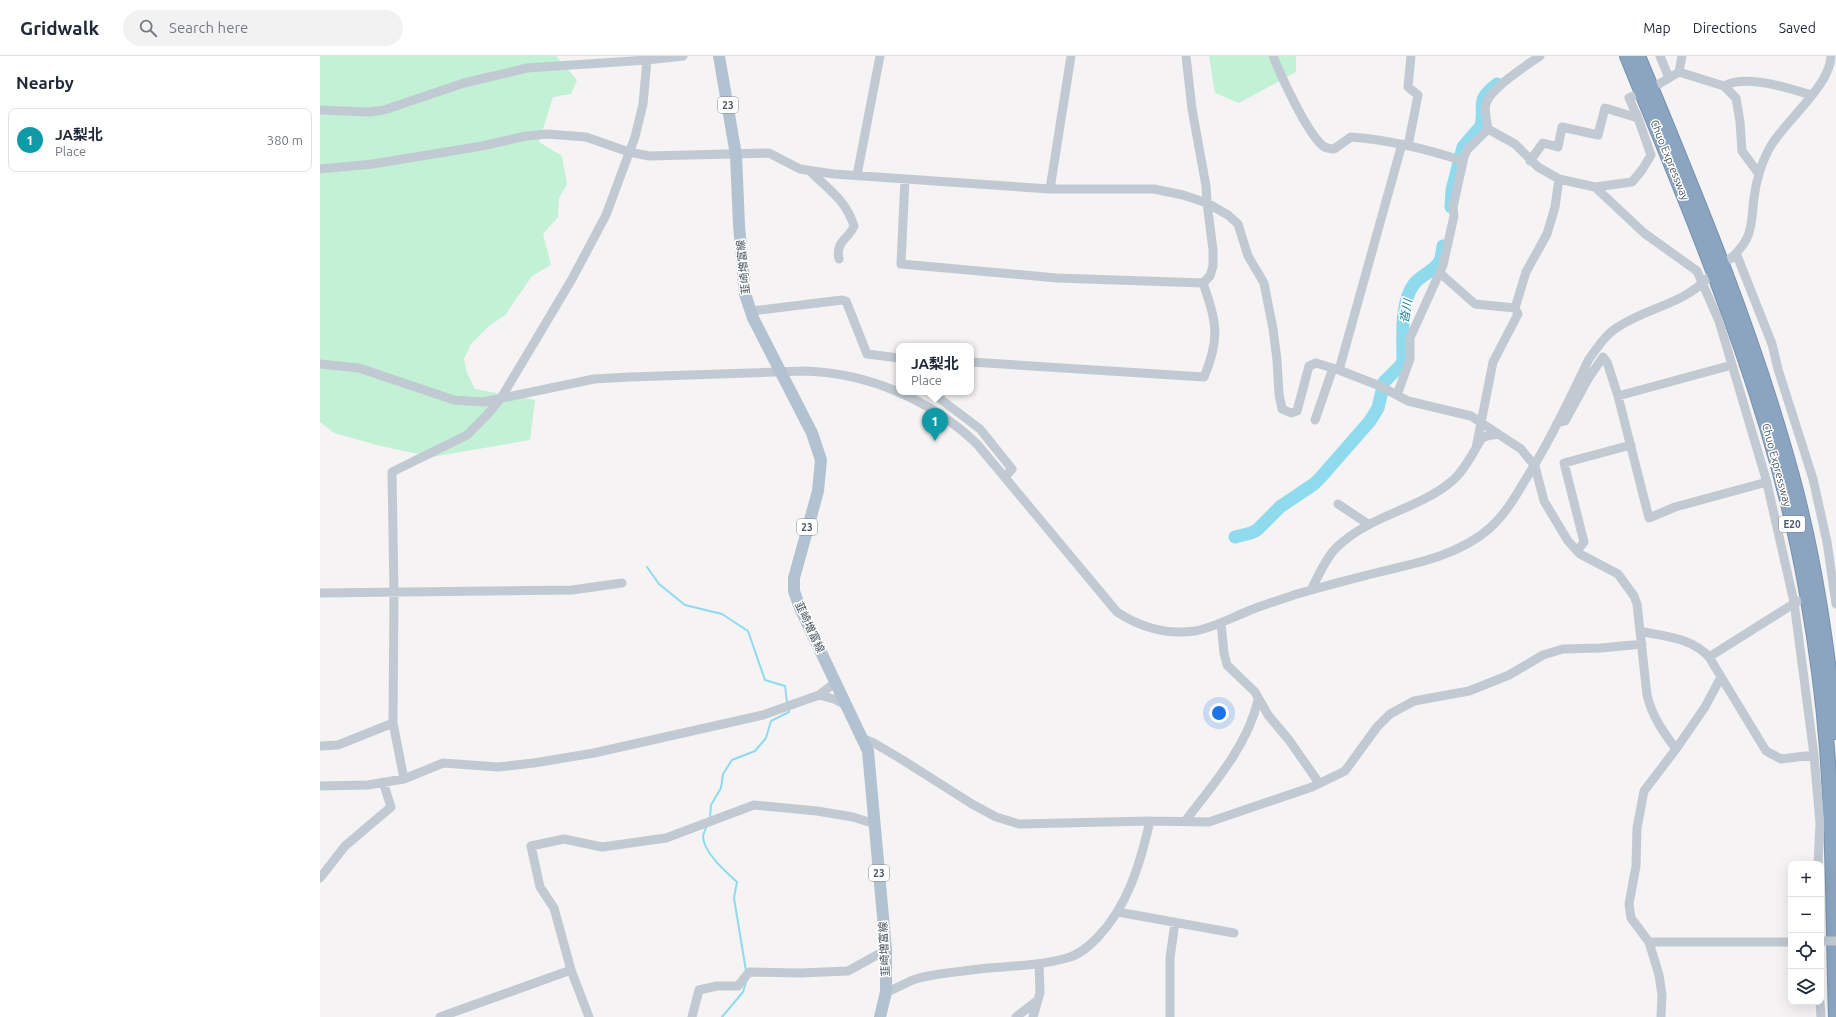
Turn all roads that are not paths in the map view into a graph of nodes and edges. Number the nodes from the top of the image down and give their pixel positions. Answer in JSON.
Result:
{"nodes":[{"id":1,"x":683,"y":56,"type":"edge"},
{"id":2,"x":719,"y":56,"type":"edge"},
{"id":3,"x":880,"y":56,"type":"edge"},
{"id":4,"x":1071,"y":56,"type":"edge"},
{"id":5,"x":1186,"y":56,"type":"edge"},
{"id":6,"x":1273,"y":56,"type":"edge"},
{"id":7,"x":1411,"y":56,"type":"edge"},
{"id":8,"x":1540,"y":56,"type":"edge"},
{"id":9,"x":1627,"y":56,"type":"edge"},
{"id":10,"x":1638,"y":56,"type":"edge"},
{"id":11,"x":1660,"y":56,"type":"edge"},
{"id":12,"x":1682,"y":56,"type":"edge"},
{"id":13,"x":1831,"y":56,"type":"edge"},
{"id":14,"x":1528,"y":58,"type":"edge"},
{"id":15,"x":647,"y":60,"type":"junction"},
{"id":16,"x":1679,"y":72,"type":"junction"},
{"id":17,"x":1669,"y":78,"type":"junction"},
{"id":18,"x":1659,"y":84,"type":"dead end"},
{"id":19,"x":1724,"y":86,"type":"junction"},
{"id":20,"x":1811,"y":95,"type":"junction"},
{"id":21,"x":1633,"y":96,"type":"dead end"},
{"id":22,"x":320,"y":110,"type":"edge"},
{"id":23,"x":1638,"y":118,"type":"junction"},
{"id":24,"x":1488,"y":129,"type":"junction"},
{"id":25,"x":1405,"y":145,"type":"junction"},
{"id":26,"x":629,"y":152,"type":"junction"},
{"id":27,"x":736,"y":155,"type":"junction"},
{"id":28,"x":1463,"y":160,"type":"junction"},
{"id":29,"x":1530,"y":161,"type":"junction"},
{"id":30,"x":320,"y":169,"type":"edge"},
{"id":31,"x":810,"y":171,"type":"junction"},
{"id":32,"x":1759,"y":174,"type":"junction"},
{"id":33,"x":857,"y":176,"type":"junction"},
{"id":34,"x":905,"y":179,"type":"junction"},
{"id":35,"x":1560,"y":179,"type":"junction"},
{"id":36,"x":1595,"y":187,"type":"junction"},
{"id":37,"x":1050,"y":189,"type":"junction"},
{"id":38,"x":1206,"y":203,"type":"junction"},
{"id":39,"x":839,"y":259,"type":"dead end"},
{"id":40,"x":1440,"y":273,"type":"junction"},
{"id":41,"x":1705,"y":281,"type":"junction"},
{"id":42,"x":1203,"y":283,"type":"junction"},
{"id":43,"x":1515,"y":308,"type":"junction"},
{"id":44,"x":751,"y":311,"type":"junction"},
{"id":45,"x":896,"y":358,"type":"edge"},
{"id":46,"x":974,"y":362,"type":"edge"},
{"id":47,"x":320,"y":364,"type":"edge"},
{"id":48,"x":1732,"y":365,"type":"junction"},
{"id":49,"x":1336,"y":369,"type":"junction"},
{"id":50,"x":781,"y":371,"type":"junction"},
{"id":51,"x":896,"y":392,"type":"edge"},
{"id":52,"x":903,"y":395,"type":"edge"},
{"id":53,"x":935,"y":395,"type":"edge"},
{"id":54,"x":1397,"y":396,"type":"junction"},
{"id":55,"x":1618,"y":396,"type":"junction"},
{"id":56,"x":501,"y":398,"type":"junction"},
{"id":57,"x":1315,"y":420,"type":"dead end"},
{"id":58,"x":1482,"y":422,"type":"junction"},
{"id":59,"x":1557,"y":423,"type":"junction"},
{"id":60,"x":1498,"y":434,"type":"junction"},
{"id":61,"x":1631,"y":445,"type":"junction"},
{"id":62,"x":1476,"y":448,"type":"junction"},
{"id":63,"x":1535,"y":466,"type":"junction"},
{"id":64,"x":1005,"y":477,"type":"junction"},
{"id":65,"x":1767,"y":482,"type":"junction"},
{"id":66,"x":1338,"y":504,"type":"dead end"},
{"id":67,"x":1368,"y":524,"type":"junction"},
{"id":68,"x":1577,"y":551,"type":"junction"},
{"id":69,"x":622,"y":583,"type":"dead end"},
{"id":70,"x":1311,"y":590,"type":"junction"},
{"id":71,"x":320,"y":592,"type":"edge"},
{"id":72,"x":394,"y":593,"type":"junction"},
{"id":73,"x":1834,"y":593,"type":"junction"},
{"id":74,"x":1825,"y":596,"type":"dead end"},
{"id":75,"x":1798,"y":601,"type":"junction"},
{"id":76,"x":1836,"y":604,"type":"edge"},
{"id":77,"x":1221,"y":623,"type":"junction"},
{"id":78,"x":1640,"y":631,"type":"junction"},
{"id":79,"x":1642,"y":644,"type":"junction"},
{"id":80,"x":1709,"y":657,"type":"junction"},
{"id":81,"x":1721,"y":677,"type":"junction"},
{"id":82,"x":836,"y":682,"type":"junction"},
{"id":83,"x":819,"y":695,"type":"junction"},
{"id":84,"x":1258,"y":700,"type":"junction"},
{"id":85,"x":846,"y":705,"type":"junction"},
{"id":86,"x":393,"y":723,"type":"junction"},
{"id":87,"x":1836,"y":732,"type":"edge"},
{"id":88,"x":864,"y":739,"type":"junction"},
{"id":89,"x":320,"y":746,"type":"edge"},
{"id":90,"x":1676,"y":749,"type":"junction"},
{"id":91,"x":1814,"y":755,"type":"junction"},
{"id":92,"x":404,"y":779,"type":"junction"},
{"id":93,"x":383,"y":782,"type":"junction"},
{"id":94,"x":1319,"y":784,"type":"junction"},
{"id":95,"x":320,"y":786,"type":"edge"},
{"id":96,"x":1150,"y":821,"type":"junction"},
{"id":97,"x":1185,"y":821,"type":"junction"},
{"id":98,"x":875,"y":824,"type":"junction"},
{"id":99,"x":1818,"y":861,"type":"edge"},
{"id":100,"x":320,"y":878,"type":"edge"},
{"id":101,"x":1118,"y":912,"type":"junction"},
{"id":102,"x":1176,"y":922,"type":"junction"},
{"id":103,"x":1234,"y":933,"type":"dead end"},
{"id":104,"x":1824,"y":941,"type":"edge"},
{"id":105,"x":1836,"y":941,"type":"edge"},
{"id":106,"x":1649,"y":942,"type":"junction"},
{"id":107,"x":1788,"y":942,"type":"edge"},
{"id":108,"x":886,"y":950,"type":"junction"},
{"id":109,"x":1039,"y":964,"type":"junction"},
{"id":110,"x":571,"y":970,"type":"junction"},
{"id":111,"x":886,"y":992,"type":"junction"},
{"id":112,"x":1038,"y":1000,"type":"junction"},
{"id":113,"x":1820,"y":1005,"type":"edge"},
{"id":114,"x":440,"y":1017,"type":"edge"},
{"id":115,"x":589,"y":1017,"type":"edge"},
{"id":116,"x":692,"y":1017,"type":"edge"},
{"id":117,"x":880,"y":1017,"type":"edge"},
{"id":118,"x":1016,"y":1017,"type":"edge"},
{"id":119,"x":1033,"y":1017,"type":"edge"},
{"id":120,"x":1170,"y":1017,"type":"edge"},
{"id":121,"x":1661,"y":1017,"type":"edge"},
{"id":122,"x":1821,"y":1017,"type":"edge"},
{"id":123,"x":1836,"y":1017,"type":"edge"}],
"edges":[{"from":1,"to":15,"type":"street"},
{"from":2,"to":27,"type":"main road","name":"韮崎増富線","number":"23"},
{"from":3,"to":33,"type":"street"},
{"from":4,"to":37,"type":"street"},
{"from":5,"to":38,"type":"street"},
{"from":6,"to":25,"type":"street"},
{"from":7,"to":25,"type":"street"},
{"from":8,"to":14,"type":"street"},
{"from":9,"to":123,"type":"highway","name":"Chuo Expressway","number":"E20"},
{"from":10,"to":87,"type":"highway","name":"Chuo Expressway","number":"E20"},
{"from":11,"to":17,"type":"street"},
{"from":12,"to":16,"type":"street"},
{"from":13,"to":20,"type":"street"},
{"from":14,"to":24,"type":"street"},
{"from":15,"to":22,"type":"street"},
{"from":15,"to":26,"type":"street"},
{"from":16,"to":17,"type":"street"},
{"from":16,"to":19,"type":"street"},
{"from":17,"to":18,"type":"street"},
{"from":19,"to":20,"type":"street"},
{"from":19,"to":32,"type":"street"},
{"from":20,"to":32,"type":"street"},
{"from":21,"to":23,"type":"street"},
{"from":23,"to":29,"type":"street"},
{"from":23,"to":36,"type":"street"},
{"from":24,"to":28,"type":"street"},
{"from":24,"to":29,"type":"street"},
{"from":25,"to":28,"type":"street"},
{"from":25,"to":49,"type":"street"},
{"from":26,"to":27,"type":"street"},
{"from":26,"to":30,"type":"street"},
{"from":26,"to":56,"type":"street"},
{"from":27,"to":31,"type":"street"},
{"from":27,"to":44,"type":"main road","name":"韮崎増富線","number":"23"},
{"from":28,"to":40,"type":"street"},
{"from":29,"to":35,"type":"street"},
{"from":31,"to":33,"type":"street"},
{"from":31,"to":39,"type":"street"},
{"from":32,"to":73,"type":"street"},
{"from":33,"to":34,"type":"street"},
{"from":34,"to":37,"type":"street"},
{"from":34,"to":42,"type":"street"},
{"from":35,"to":36,"type":"street"},
{"from":35,"to":43,"type":"street"},
{"from":36,"to":41,"type":"street"},
{"from":37,"to":38,"type":"street"},
{"from":38,"to":42,"type":"street"},
{"from":38,"to":49,"type":"street"},
{"from":40,"to":43,"type":"street"},
{"from":40,"to":54,"type":"street"},
{"from":41,"to":48,"type":"street"},
{"from":41,"to":59,"type":"street"},
{"from":42,"to":46,"type":"street"},
{"from":43,"to":58,"type":"street"},
{"from":44,"to":45,"type":"street"},
{"from":44,"to":50,"type":"main road","name":"韮崎増富線","number":"23"},
{"from":47,"to":56,"type":"street"},
{"from":48,"to":55,"type":"street"},
{"from":48,"to":65,"type":"street"},
{"from":49,"to":54,"type":"street"},
{"from":49,"to":57,"type":"street"},
{"from":50,"to":51,"type":"street"},
{"from":50,"to":56,"type":"street"},
{"from":50,"to":82,"type":"main road","name":"韮崎増富線","number":"23"},
{"from":52,"to":64,"type":"street"},
{"from":53,"to":64,"type":"street"},
{"from":54,"to":58,"type":"street"},
{"from":55,"to":59,"type":"street"},
{"from":55,"to":61,"type":"street"},
{"from":56,"to":72,"type":"street"},
{"from":58,"to":60,"type":"street"},
{"from":58,"to":62,"type":"street"},
{"from":59,"to":63,"type":"street"},
{"from":60,"to":62,"type":"street"},
{"from":60,"to":63,"type":"street"},
{"from":61,"to":65,"type":"street"},
{"from":61,"to":68,"type":"street"},
{"from":62,"to":67,"type":"street"},
{"from":63,"to":68,"type":"street"},
{"from":63,"to":70,"type":"street"},
{"from":64,"to":77,"type":"street"},
{"from":65,"to":75,"type":"street"},
{"from":66,"to":67,"type":"street"},
{"from":67,"to":70,"type":"street"},
{"from":68,"to":78,"type":"street"},
{"from":69,"to":72,"type":"street"},
{"from":70,"to":77,"type":"street"},
{"from":71,"to":72,"type":"street"},
{"from":72,"to":86,"type":"street"},
{"from":73,"to":74,"type":"street"},
{"from":73,"to":76,"type":"street"},
{"from":75,"to":80,"type":"street"},
{"from":75,"to":91,"type":"street"},
{"from":77,"to":84,"type":"street"},
{"from":78,"to":79,"type":"street"},
{"from":78,"to":80,"type":"street"},
{"from":79,"to":90,"type":"street"},
{"from":79,"to":94,"type":"street"},
{"from":80,"to":81,"type":"street"},
{"from":81,"to":90,"type":"street"},
{"from":81,"to":91,"type":"street"},
{"from":82,"to":83,"type":"street"},
{"from":82,"to":85,"type":"main road","name":"韮崎増富線","number":"23"},
{"from":83,"to":85,"type":"street"},
{"from":83,"to":92,"type":"street"},
{"from":84,"to":94,"type":"street"},
{"from":84,"to":97,"type":"street"},
{"from":85,"to":88,"type":"main road","name":"韮崎増富線","number":"23"},
{"from":86,"to":89,"type":"street"},
{"from":86,"to":92,"type":"street"},
{"from":88,"to":96,"type":"street"},
{"from":88,"to":98,"type":"main road","name":"韮崎増富線","number":"23"},
{"from":90,"to":106,"type":"street"},
{"from":91,"to":99,"type":"street"},
{"from":92,"to":93,"type":"street"},
{"from":93,"to":95,"type":"street"},
{"from":93,"to":100,"type":"street"},
{"from":94,"to":97,"type":"street"},
{"from":96,"to":97,"type":"street"},
{"from":96,"to":101,"type":"street"},
{"from":98,"to":108,"type":"main road","name":"韮崎増富線","number":"23"},
{"from":98,"to":110,"type":"street"},
{"from":101,"to":102,"type":"street"},
{"from":101,"to":109,"type":"street"},
{"from":102,"to":103,"type":"street"},
{"from":102,"to":120,"type":"street"},
{"from":104,"to":105,"type":"street","bridge":true},
{"from":106,"to":107,"type":"street"},
{"from":106,"to":121,"type":"street"},
{"from":108,"to":111,"type":"main road","name":"韮崎増富線","number":"23"},
{"from":108,"to":116,"type":"street"},
{"from":109,"to":111,"type":"street"},
{"from":109,"to":112,"type":"street"},
{"from":110,"to":114,"type":"street"},
{"from":110,"to":115,"type":"street"},
{"from":111,"to":117,"type":"main road","name":"韮崎増富線","number":"23"},
{"from":112,"to":118,"type":"street"},
{"from":112,"to":119,"type":"street"},
{"from":113,"to":122,"type":"street"}]}
